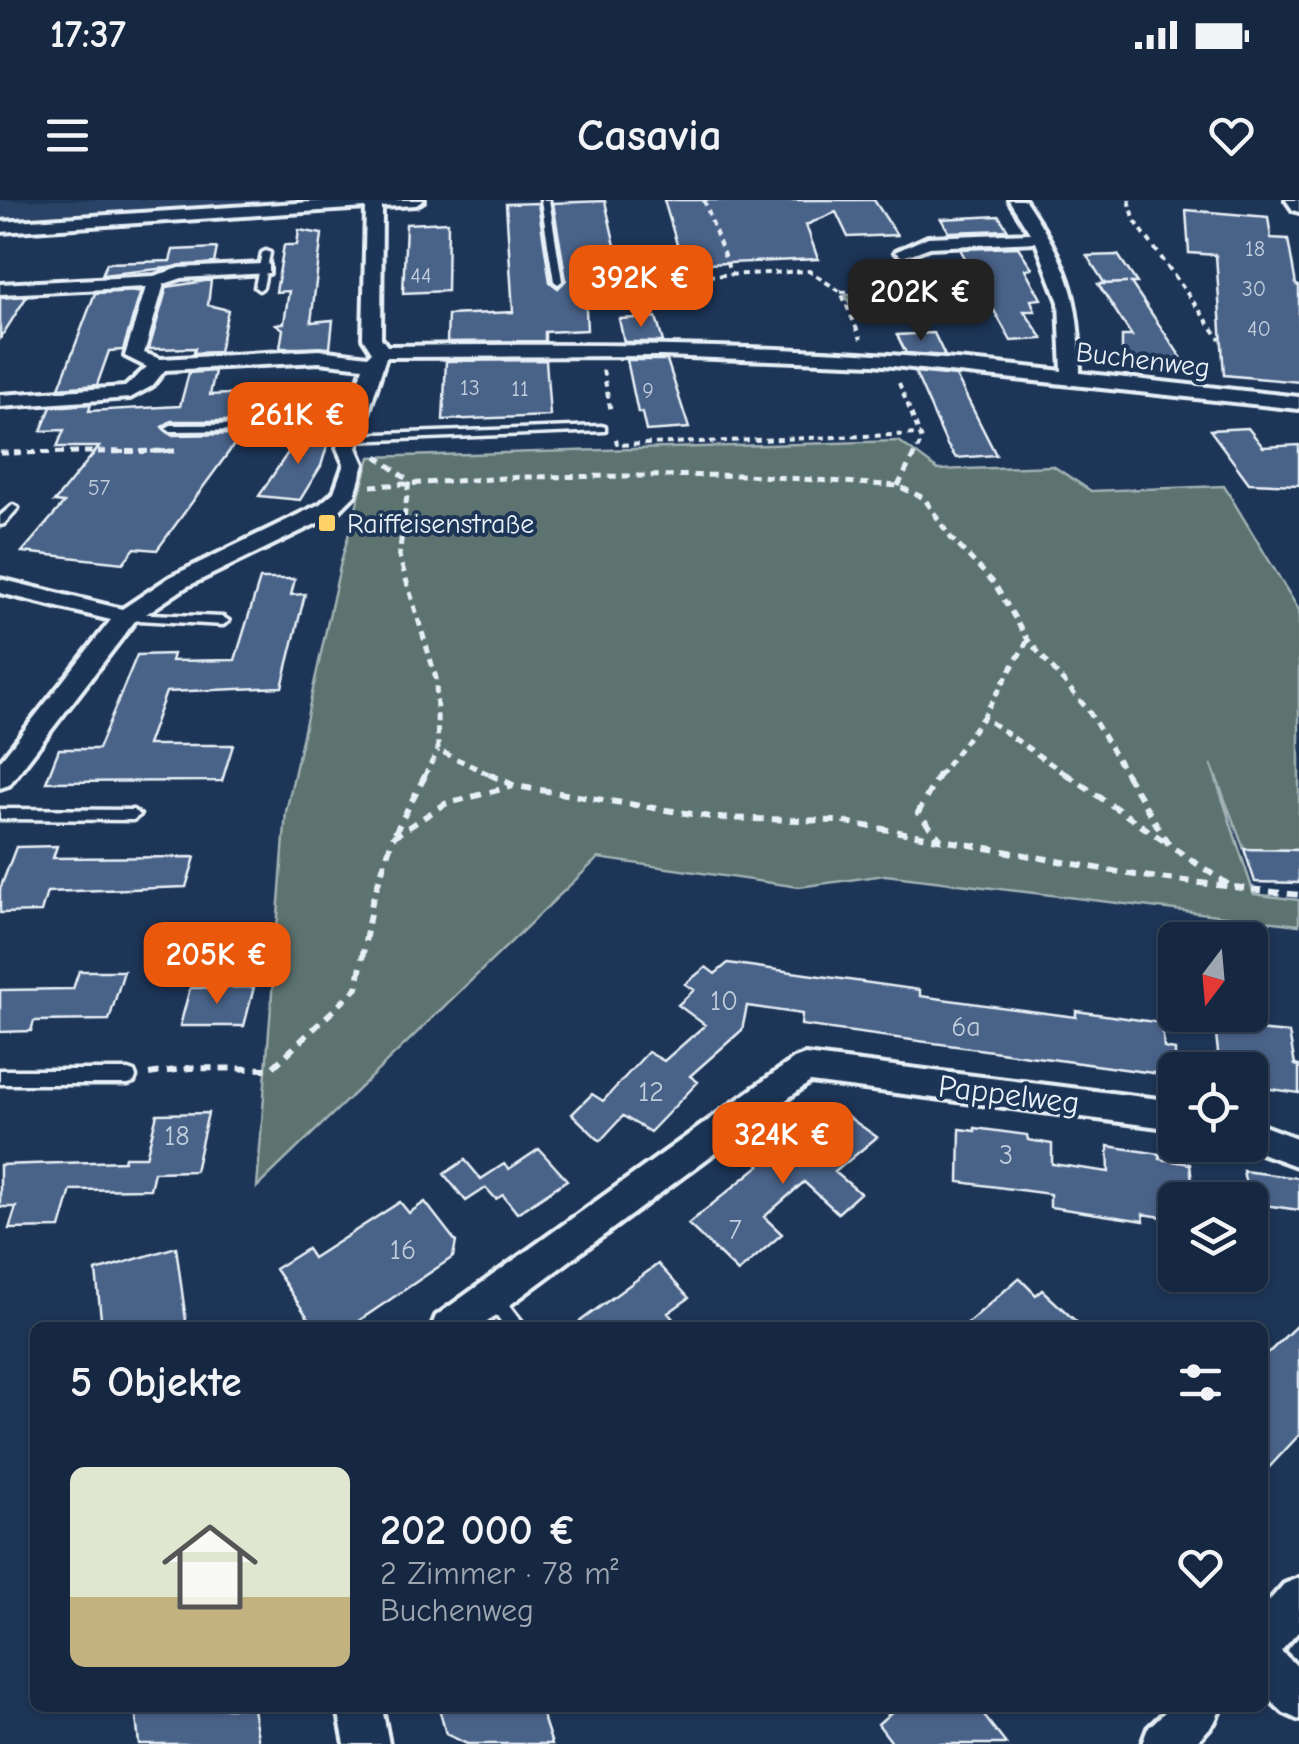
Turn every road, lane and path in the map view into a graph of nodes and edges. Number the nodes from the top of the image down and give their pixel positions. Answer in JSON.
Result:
{"nodes":[{"id":1,"x":416,"y":200,"type":"edge"},
{"id":2,"x":545,"y":200,"type":"edge"},
{"id":3,"x":704,"y":200,"type":"edge"},
{"id":4,"x":1016,"y":200,"type":"edge"},
{"id":5,"x":1129,"y":200,"type":"edge"},
{"id":6,"x":1294,"y":200,"type":"edge"},
{"id":7,"x":374,"y":203,"type":"junction"},
{"id":8,"x":1299,"y":207,"type":"edge"},
{"id":9,"x":0,"y":226,"type":"edge"},
{"id":10,"x":1042,"y":237,"type":"junction"},
{"id":11,"x":902,"y":252,"type":"joint"},
{"id":12,"x":262,"y":270,"type":"dead end"},
{"id":13,"x":731,"y":275,"type":"junction"},
{"id":14,"x":558,"y":281,"type":"joint"},
{"id":15,"x":156,"y":282,"type":"junction"},
{"id":16,"x":0,"y":290,"type":"edge"},
{"id":17,"x":841,"y":292,"type":"junction"},
{"id":18,"x":1220,"y":339,"type":"dead end"},
{"id":19,"x":599,"y":349,"type":"junction"},
{"id":20,"x":375,"y":352,"type":"junction"},
{"id":21,"x":867,"y":360,"type":"junction"},
{"id":22,"x":890,"y":361,"type":"junction"},
{"id":23,"x":158,"y":365,"type":"junction"},
{"id":24,"x":1071,"y":378,"type":"junction"},
{"id":25,"x":0,"y":401,"type":"edge"},
{"id":26,"x":1299,"y":403,"type":"edge"},
{"id":27,"x":171,"y":428,"type":"dead end"},
{"id":28,"x":600,"y":429,"type":"dead end"},
{"id":29,"x":360,"y":434,"type":"junction"},
{"id":30,"x":920,"y":434,"type":"junction"},
{"id":31,"x":409,"y":481,"type":"junction"},
{"id":32,"x":898,"y":486,"type":"junction"},
{"id":33,"x":347,"y":489,"type":"junction"},
{"id":34,"x":13,"y":508,"type":"dead end"},
{"id":35,"x":0,"y":522,"type":"edge"},
{"id":36,"x":0,"y":586,"type":"edge"},
{"id":37,"x":126,"y":617,"type":"junction"},
{"id":38,"x":223,"y":620,"type":"dead end"},
{"id":39,"x":1028,"y":640,"type":"junction"},
{"id":40,"x":983,"y":718,"type":"junction"},
{"id":41,"x":438,"y":750,"type":"junction"},
{"id":42,"x":4,"y":767,"type":"edge"},
{"id":43,"x":514,"y":786,"type":"junction"},
{"id":44,"x":0,"y":814,"type":"edge"},
{"id":45,"x":133,"y":815,"type":"dead end"},
{"id":46,"x":393,"y":837,"type":"junction"},
{"id":47,"x":942,"y":842,"type":"junction"},
{"id":48,"x":1170,"y":844,"type":"junction"},
{"id":49,"x":1232,"y":888,"type":"junction"},
{"id":50,"x":1299,"y":895,"type":"edge"},
{"id":51,"x":0,"y":1077,"type":"edge"},
{"id":52,"x":128,"y":1077,"type":"joint"},
{"id":53,"x":1158,"y":1114,"type":"edge"},
{"id":54,"x":1268,"y":1142,"type":"edge"},
{"id":55,"x":1299,"y":1153,"type":"edge"},
{"id":56,"x":492,"y":1297,"type":"junction"},
{"id":57,"x":457,"y":1322,"type":"edge"},
{"id":58,"x":513,"y":1322,"type":"edge"},
{"id":59,"x":1299,"y":1599,"type":"edge"},
{"id":60,"x":1268,"y":1634,"type":"edge"},
{"id":61,"x":1268,"y":1668,"type":"edge"},
{"id":62,"x":1299,"y":1698,"type":"edge"},
{"id":63,"x":361,"y":1712,"type":"edge"},
{"id":64,"x":1195,"y":1712,"type":"edge"},
{"id":65,"x":367,"y":1744,"type":"edge"},
{"id":66,"x":1164,"y":1744,"type":"edge"}],
"edges":[{"from":1,"to":7,"type":"street"},
{"from":2,"to":14,"type":"lane"},
{"from":3,"to":13,"type":"path"},
{"from":4,"to":10,"type":"street"},
{"from":5,"to":18,"type":"path"},
{"from":6,"to":8,"type":"street"},
{"from":7,"to":9,"type":"street"},
{"from":7,"to":20,"type":"street"},
{"from":10,"to":11,"type":"street"},
{"from":10,"to":24,"type":"street"},
{"from":11,"to":17,"type":"path"},
{"from":12,"to":15,"type":"street"},
{"from":13,"to":14,"type":"path"},
{"from":13,"to":17,"type":"path"},
{"from":15,"to":16,"type":"street"},
{"from":15,"to":23,"type":"street"},
{"from":17,"to":21,"type":"path"},
{"from":19,"to":20,"type":"street","name":"Buchenweg"},
{"from":19,"to":21,"type":"street","name":"Buchenweg"},
{"from":19,"to":30,"type":"path"},
{"from":20,"to":23,"type":"street","name":"Buchenweg"},
{"from":20,"to":29,"type":"street"},
{"from":21,"to":22,"type":"street","name":"Buchenweg"},
{"from":22,"to":24,"type":"street","name":"Buchenweg"},
{"from":22,"to":30,"type":"path"},
{"from":23,"to":25,"type":"street"},
{"from":24,"to":26,"type":"street","name":"Buchenweg"},
{"from":27,"to":29,"type":"lane"},
{"from":28,"to":29,"type":"lane"},
{"from":29,"to":31,"type":"path"},
{"from":29,"to":33,"type":"street"},
{"from":30,"to":32,"type":"path"},
{"from":31,"to":32,"type":"path"},
{"from":31,"to":33,"type":"path"},
{"from":31,"to":41,"type":"path"},
{"from":32,"to":39,"type":"path"},
{"from":33,"to":37,"type":"street"},
{"from":34,"to":35,"type":"lane"},
{"from":36,"to":37,"type":"street"},
{"from":37,"to":38,"type":"lane"},
{"from":37,"to":42,"type":"street"},
{"from":39,"to":40,"type":"path"},
{"from":39,"to":48,"type":"path"},
{"from":40,"to":47,"type":"path"},
{"from":40,"to":48,"type":"path"},
{"from":41,"to":43,"type":"path"},
{"from":41,"to":46,"type":"path"},
{"from":43,"to":46,"type":"path"},
{"from":43,"to":47,"type":"path"},
{"from":44,"to":45,"type":"lane"},
{"from":46,"to":52,"type":"path"},
{"from":47,"to":49,"type":"path"},
{"from":48,"to":49,"type":"path"},
{"from":49,"to":50,"type":"path"},
{"from":51,"to":52,"type":"lane"},
{"from":53,"to":56,"type":"street","name":"Pappelweg"},
{"from":54,"to":55,"type":"street"},
{"from":56,"to":57,"type":"street","name":"Pappelweg"},
{"from":56,"to":58,"type":"lane"},
{"from":59,"to":60,"type":"street"},
{"from":61,"to":62,"type":"street"},
{"from":63,"to":65,"type":"street"},
{"from":64,"to":66,"type":"street"}]}
